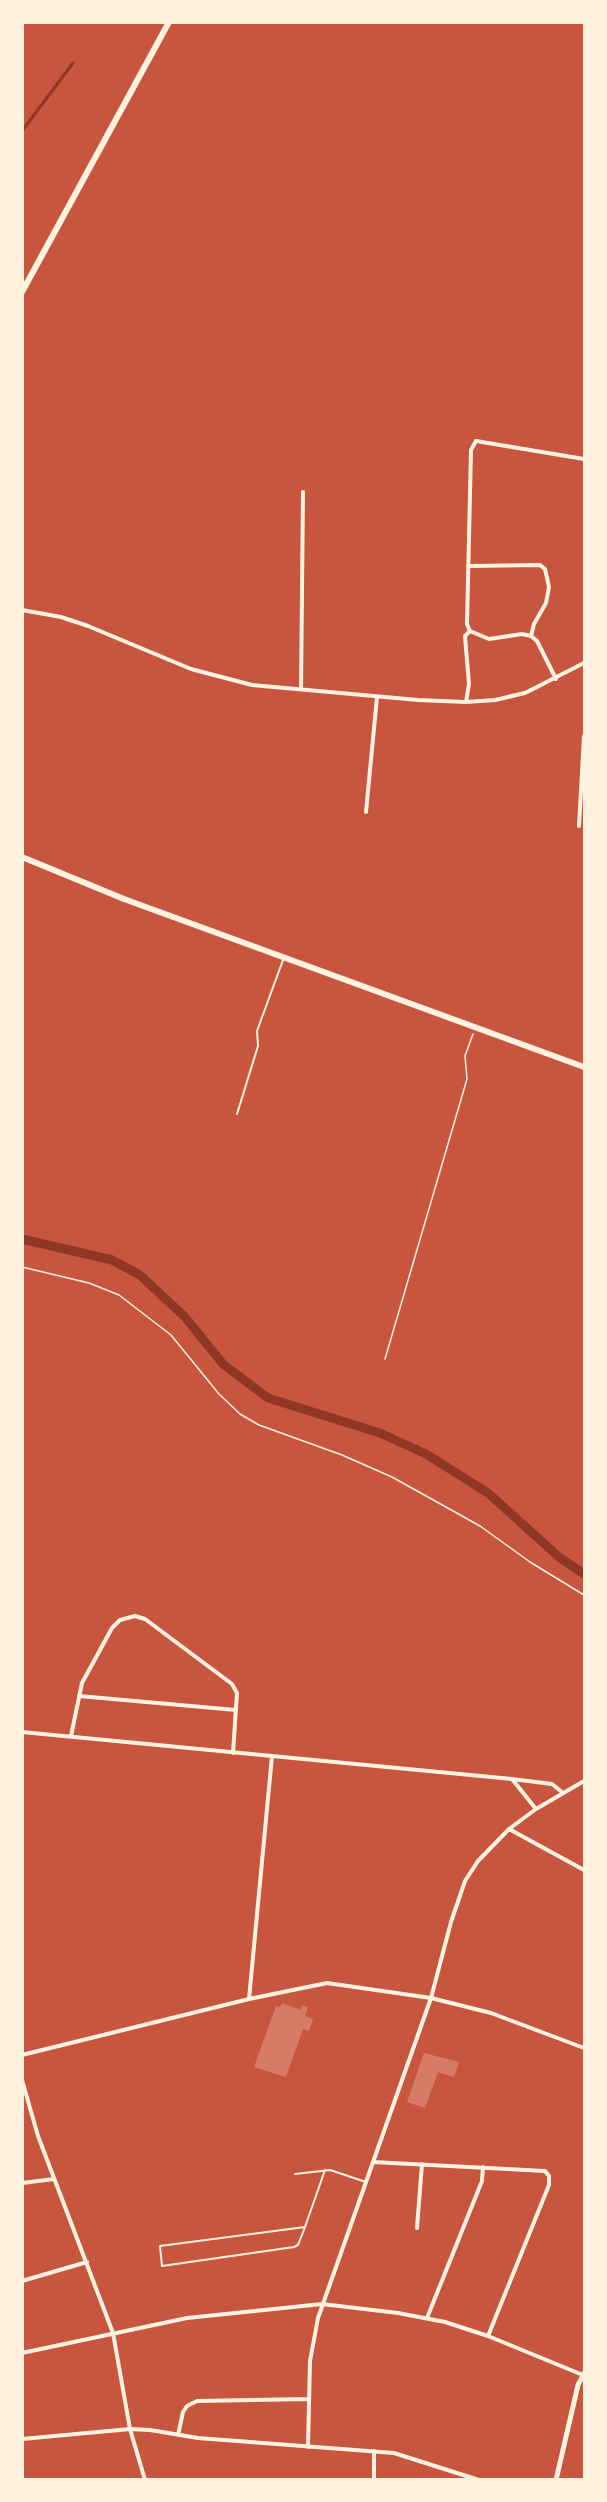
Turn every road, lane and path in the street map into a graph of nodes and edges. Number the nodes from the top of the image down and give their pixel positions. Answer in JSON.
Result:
{"nodes":[{"id":1,"x":169,"y":22,"type":"edge"},
{"id":2,"x":22,"y":292,"type":"edge"},
{"id":3,"x":585,"y":459,"type":"edge"},
{"id":4,"x":303,"y":492,"type":"dead end"},
{"id":5,"x":468,"y":566,"type":"junction"},
{"id":6,"x":22,"y":610,"type":"edge"},
{"id":7,"x":470,"y":631,"type":"junction"},
{"id":8,"x":531,"y":636,"type":"junction"},
{"id":9,"x":585,"y":663,"type":"edge"},
{"id":10,"x":556,"y":679,"type":"junction"},
{"id":11,"x":301,"y":689,"type":"junction"},
{"id":12,"x":377,"y":697,"type":"junction"},
{"id":13,"x":466,"y":702,"type":"junction"},
{"id":14,"x":585,"y":736,"type":"edge"},
{"id":15,"x":366,"y":812,"type":"dead end"},
{"id":16,"x":579,"y":826,"type":"dead end"},
{"id":17,"x":22,"y":857,"type":"edge"},
{"id":18,"x":284,"y":957,"type":"junction"},
{"id":19,"x":475,"y":1027,"type":"junction"},
{"id":20,"x":585,"y":1067,"type":"edge"},
{"id":21,"x":237,"y":1114,"type":"dead end"},
{"id":22,"x":22,"y":1267,"type":"edge"},
{"id":23,"x":386,"y":1359,"type":"dead end"},
{"id":24,"x":585,"y":1595,"type":"edge"},
{"id":25,"x":79,"y":1696,"type":"junction"},
{"id":26,"x":236,"y":1710,"type":"junction"},
{"id":27,"x":22,"y":1732,"type":"edge"},
{"id":28,"x":71,"y":1736,"type":"junction"},
{"id":29,"x":233,"y":1753,"type":"junction"},
{"id":30,"x":272,"y":1756,"type":"junction"},
{"id":31,"x":512,"y":1779,"type":"junction"},
{"id":32,"x":585,"y":1781,"type":"edge"},
{"id":33,"x":563,"y":1793,"type":"junction"},
{"id":34,"x":536,"y":1809,"type":"junction"},
{"id":35,"x":509,"y":1829,"type":"junction"},
{"id":36,"x":585,"y":1870,"type":"edge"},
{"id":37,"x":431,"y":1998,"type":"junction"},
{"id":38,"x":249,"y":1999,"type":"junction"},
{"id":39,"x":585,"y":2048,"type":"edge"},
{"id":40,"x":22,"y":2055,"type":"edge"},
{"id":41,"x":22,"y":2080,"type":"edge"},
{"id":42,"x":373,"y":2162,"type":"junction"},
{"id":43,"x":422,"y":2164,"type":"junction"},
{"id":44,"x":483,"y":2167,"type":"junction"},
{"id":45,"x":325,"y":2170,"type":"junction"},
{"id":46,"x":295,"y":2174,"type":"dead end"},
{"id":47,"x":54,"y":2179,"type":"junction"},
{"id":48,"x":366,"y":2182,"type":"junction"},
{"id":49,"x":22,"y":2183,"type":"edge"},
{"id":50,"x":304,"y":2226,"type":"junction"},
{"id":51,"x":417,"y":2228,"type":"dead end"},
{"id":52,"x":87,"y":2262,"type":"junction"},
{"id":53,"x":22,"y":2281,"type":"edge"},
{"id":54,"x":322,"y":2304,"type":"junction"},
{"id":55,"x":427,"y":2318,"type":"junction"},
{"id":56,"x":113,"y":2333,"type":"junction"},
{"id":57,"x":488,"y":2336,"type":"junction"},
{"id":58,"x":22,"y":2353,"type":"edge"},
{"id":59,"x":584,"y":2374,"type":"edge"},
{"id":60,"x":308,"y":2399,"type":"junction"},
{"id":61,"x":130,"y":2429,"type":"junction"},
{"id":62,"x":178,"y":2435,"type":"junction"},
{"id":63,"x":22,"y":2439,"type":"edge"},
{"id":64,"x":308,"y":2447,"type":"junction"},
{"id":65,"x":374,"y":2451,"type":"junction"},
{"id":66,"x":145,"y":2480,"type":"edge"},
{"id":67,"x":374,"y":2480,"type":"edge"},
{"id":68,"x":479,"y":2480,"type":"edge"},
{"id":69,"x":556,"y":2480,"type":"edge"}],
"edges":[{"from":1,"to":2,"type":"main road"},
{"from":3,"to":5,"type":"street"},
{"from":4,"to":11,"type":"street"},
{"from":5,"to":7,"type":"street"},
{"from":5,"to":8,"type":"street"},
{"from":6,"to":11,"type":"street"},
{"from":7,"to":8,"type":"street"},
{"from":7,"to":13,"type":"street"},
{"from":8,"to":10,"type":"street"},
{"from":9,"to":10,"type":"street"},
{"from":10,"to":13,"type":"street"},
{"from":11,"to":12,"type":"street"},
{"from":12,"to":13,"type":"street"},
{"from":12,"to":15,"type":"street"},
{"from":14,"to":16,"type":"street"},
{"from":17,"to":18,"type":"main road"},
{"from":18,"to":19,"type":"main road"},
{"from":18,"to":21,"type":"lane"},
{"from":19,"to":20,"type":"main road"},
{"from":19,"to":23,"type":"path"},
{"from":22,"to":24,"type":"path"},
{"from":25,"to":26,"type":"street"},
{"from":25,"to":26,"type":"street"},
{"from":25,"to":28,"type":"street"},
{"from":26,"to":29,"type":"street"},
{"from":27,"to":28,"type":"street"},
{"from":28,"to":29,"type":"street"},
{"from":29,"to":30,"type":"street"},
{"from":30,"to":31,"type":"street"},
{"from":30,"to":38,"type":"street"},
{"from":31,"to":33,"type":"street"},
{"from":31,"to":34,"type":"street"},
{"from":32,"to":33,"type":"street"},
{"from":33,"to":34,"type":"street"},
{"from":34,"to":35,"type":"street"},
{"from":35,"to":36,"type":"street"},
{"from":35,"to":37,"type":"street"},
{"from":37,"to":38,"type":"street"},
{"from":37,"to":39,"type":"street"},
{"from":37,"to":42,"type":"street"},
{"from":38,"to":40,"type":"street"},
{"from":41,"to":47,"type":"street"},
{"from":42,"to":43,"type":"street"},
{"from":42,"to":48,"type":"street"},
{"from":43,"to":44,"type":"street"},
{"from":43,"to":51,"type":"street"},
{"from":44,"to":55,"type":"street"},
{"from":44,"to":57,"type":"street"},
{"from":45,"to":46,"type":"lane"},
{"from":45,"to":48,"type":"lane"},
{"from":45,"to":50,"type":"lane"},
{"from":47,"to":49,"type":"street"},
{"from":47,"to":52,"type":"street"},
{"from":48,"to":54,"type":"street"},
{"from":50,"to":50,"type":"lane"},
{"from":52,"to":53,"type":"street"},
{"from":52,"to":56,"type":"street"},
{"from":54,"to":55,"type":"street"},
{"from":54,"to":56,"type":"street"},
{"from":54,"to":60,"type":"street"},
{"from":55,"to":57,"type":"street"},
{"from":56,"to":58,"type":"street"},
{"from":56,"to":61,"type":"street"},
{"from":57,"to":59,"type":"street"},
{"from":59,"to":69,"type":"street"},
{"from":60,"to":62,"type":"street"},
{"from":60,"to":64,"type":"street"},
{"from":61,"to":62,"type":"street"},
{"from":61,"to":63,"type":"street"},
{"from":61,"to":66,"type":"street"},
{"from":62,"to":64,"type":"street"},
{"from":64,"to":65,"type":"street"},
{"from":65,"to":67,"type":"street"},
{"from":65,"to":68,"type":"street"}]}
